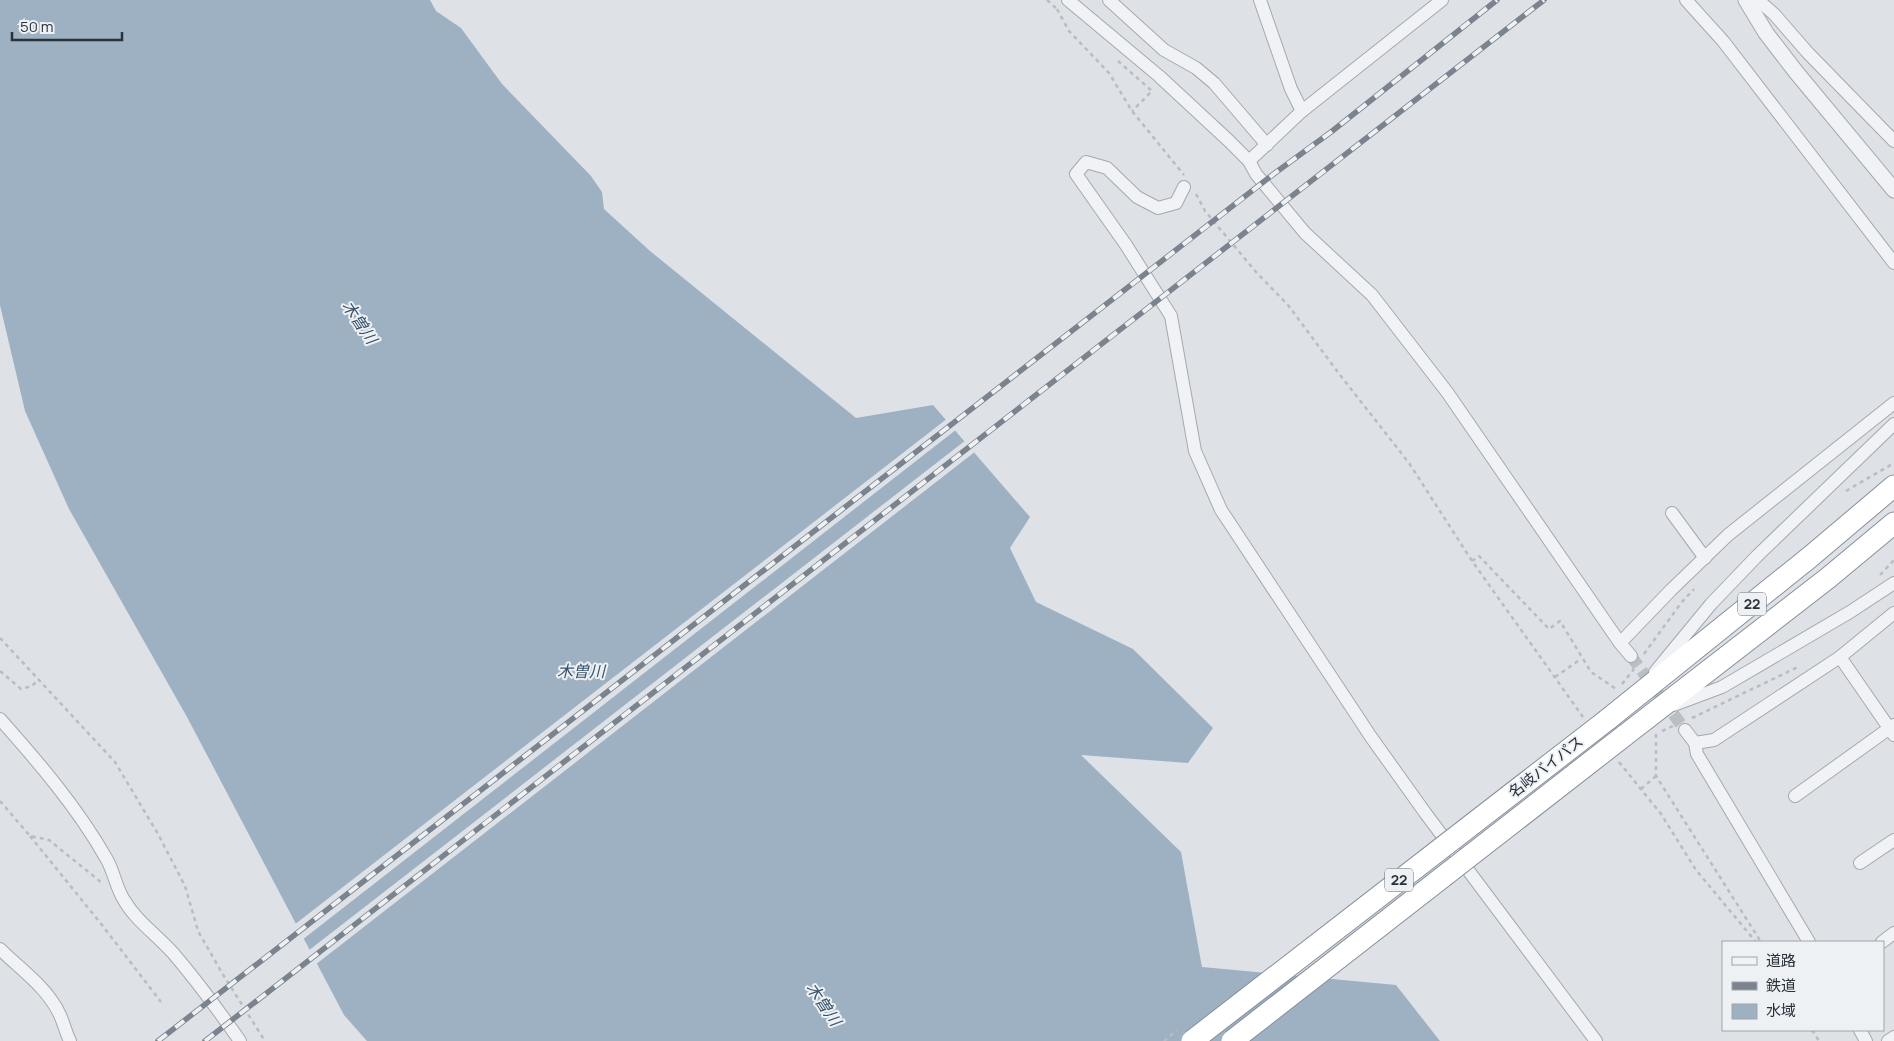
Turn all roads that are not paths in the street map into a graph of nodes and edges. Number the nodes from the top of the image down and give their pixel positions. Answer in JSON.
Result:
{"nodes":[{"id":1,"x":1068,"y":0,"type":"edge"},
{"id":2,"x":1110,"y":0,"type":"edge"},
{"id":3,"x":1260,"y":0,"type":"edge"},
{"id":4,"x":1442,"y":0,"type":"edge"},
{"id":5,"x":1686,"y":0,"type":"edge"},
{"id":6,"x":1746,"y":0,"type":"edge"},
{"id":7,"x":1758,"y":0,"type":"edge"},
{"id":8,"x":1302,"y":111,"type":"junction"},
{"id":9,"x":1894,"y":142,"type":"edge"},
{"id":10,"x":1267,"y":145,"type":"junction"},
{"id":11,"x":1249,"y":161,"type":"junction"},
{"id":12,"x":1188,"y":184,"type":"road end"},
{"id":13,"x":1894,"y":190,"type":"edge"},
{"id":14,"x":1894,"y":263,"type":"edge"},
{"id":15,"x":1894,"y":403,"type":"edge"},
{"id":16,"x":1894,"y":424,"type":"edge"},
{"id":17,"x":1894,"y":486,"type":"edge"},
{"id":18,"x":1672,"y":513,"type":"dead end"},
{"id":19,"x":1894,"y":524,"type":"edge"},
{"id":20,"x":1705,"y":558,"type":"junction"},
{"id":21,"x":1894,"y":583,"type":"edge"},
{"id":22,"x":1894,"y":612,"type":"edge"},
{"id":23,"x":1620,"y":643,"type":"junction"},
{"id":24,"x":1840,"y":657,"type":"junction"},
{"id":25,"x":1635,"y":662,"type":"tunnel mouth"},
{"id":26,"x":1617,"y":697,"type":"junction"},
{"id":27,"x":1654,"y":712,"type":"junction"},
{"id":28,"x":0,"y":719,"type":"edge"},
{"id":29,"x":1685,"y":730,"type":"tunnel mouth"},
{"id":30,"x":1892,"y":730,"type":"edge"},
{"id":31,"x":1695,"y":743,"type":"junction"},
{"id":32,"x":1795,"y":796,"type":"dead end"},
{"id":33,"x":1894,"y":840,"type":"edge"},
{"id":34,"x":1860,"y":863,"type":"dead end"},
{"id":35,"x":1894,"y":934,"type":"edge"},
{"id":36,"x":1807,"y":941,"type":"edge"},
{"id":37,"x":1884,"y":941,"type":"edge"},
{"id":38,"x":0,"y":949,"type":"edge"},
{"id":39,"x":1894,"y":1037,"type":"edge"},
{"id":40,"x":70,"y":1041,"type":"edge"},
{"id":41,"x":240,"y":1041,"type":"edge"},
{"id":42,"x":1192,"y":1041,"type":"edge"},
{"id":43,"x":1232,"y":1041,"type":"edge"},
{"id":44,"x":1596,"y":1041,"type":"edge"},
{"id":45,"x":1888,"y":1041,"type":"edge"}],
"edges":[{"from":1,"to":11,"type":"street"},
{"from":2,"to":10,"type":"street"},
{"from":3,"to":8,"type":"street"},
{"from":4,"to":8,"type":"street"},
{"from":5,"to":14,"type":"street"},
{"from":6,"to":13,"type":"street"},
{"from":7,"to":9,"type":"street"},
{"from":8,"to":10,"type":"street"},
{"from":10,"to":11,"type":"street"},
{"from":11,"to":23,"type":"street"},
{"from":12,"to":44,"type":"street"},
{"from":15,"to":20,"type":"street"},
{"from":16,"to":26,"type":"street"},
{"from":17,"to":26,"type":"highway","name":"名岐バイパス","number":"22"},
{"from":18,"to":20,"type":"street"},
{"from":19,"to":27,"type":"highway","name":"名岐バイパス","number":"22"},
{"from":20,"to":23,"type":"street"},
{"from":21,"to":27,"type":"street"},
{"from":22,"to":24,"type":"street"},
{"from":23,"to":25,"type":"street"},
{"from":24,"to":30,"type":"street"},
{"from":24,"to":31,"type":"street"},
{"from":26,"to":42,"type":"highway","name":"名岐バイパス","number":"22","bridge":true},
{"from":27,"to":43,"type":"highway","name":"名岐バイパス","number":"22","bridge":true},
{"from":28,"to":41,"type":"street"},
{"from":29,"to":31,"type":"street"},
{"from":30,"to":32,"type":"street"},
{"from":31,"to":36,"type":"street"},
{"from":33,"to":34,"type":"street"},
{"from":35,"to":37,"type":"street"},
{"from":38,"to":40,"type":"street"},
{"from":39,"to":45,"type":"street"}]}
